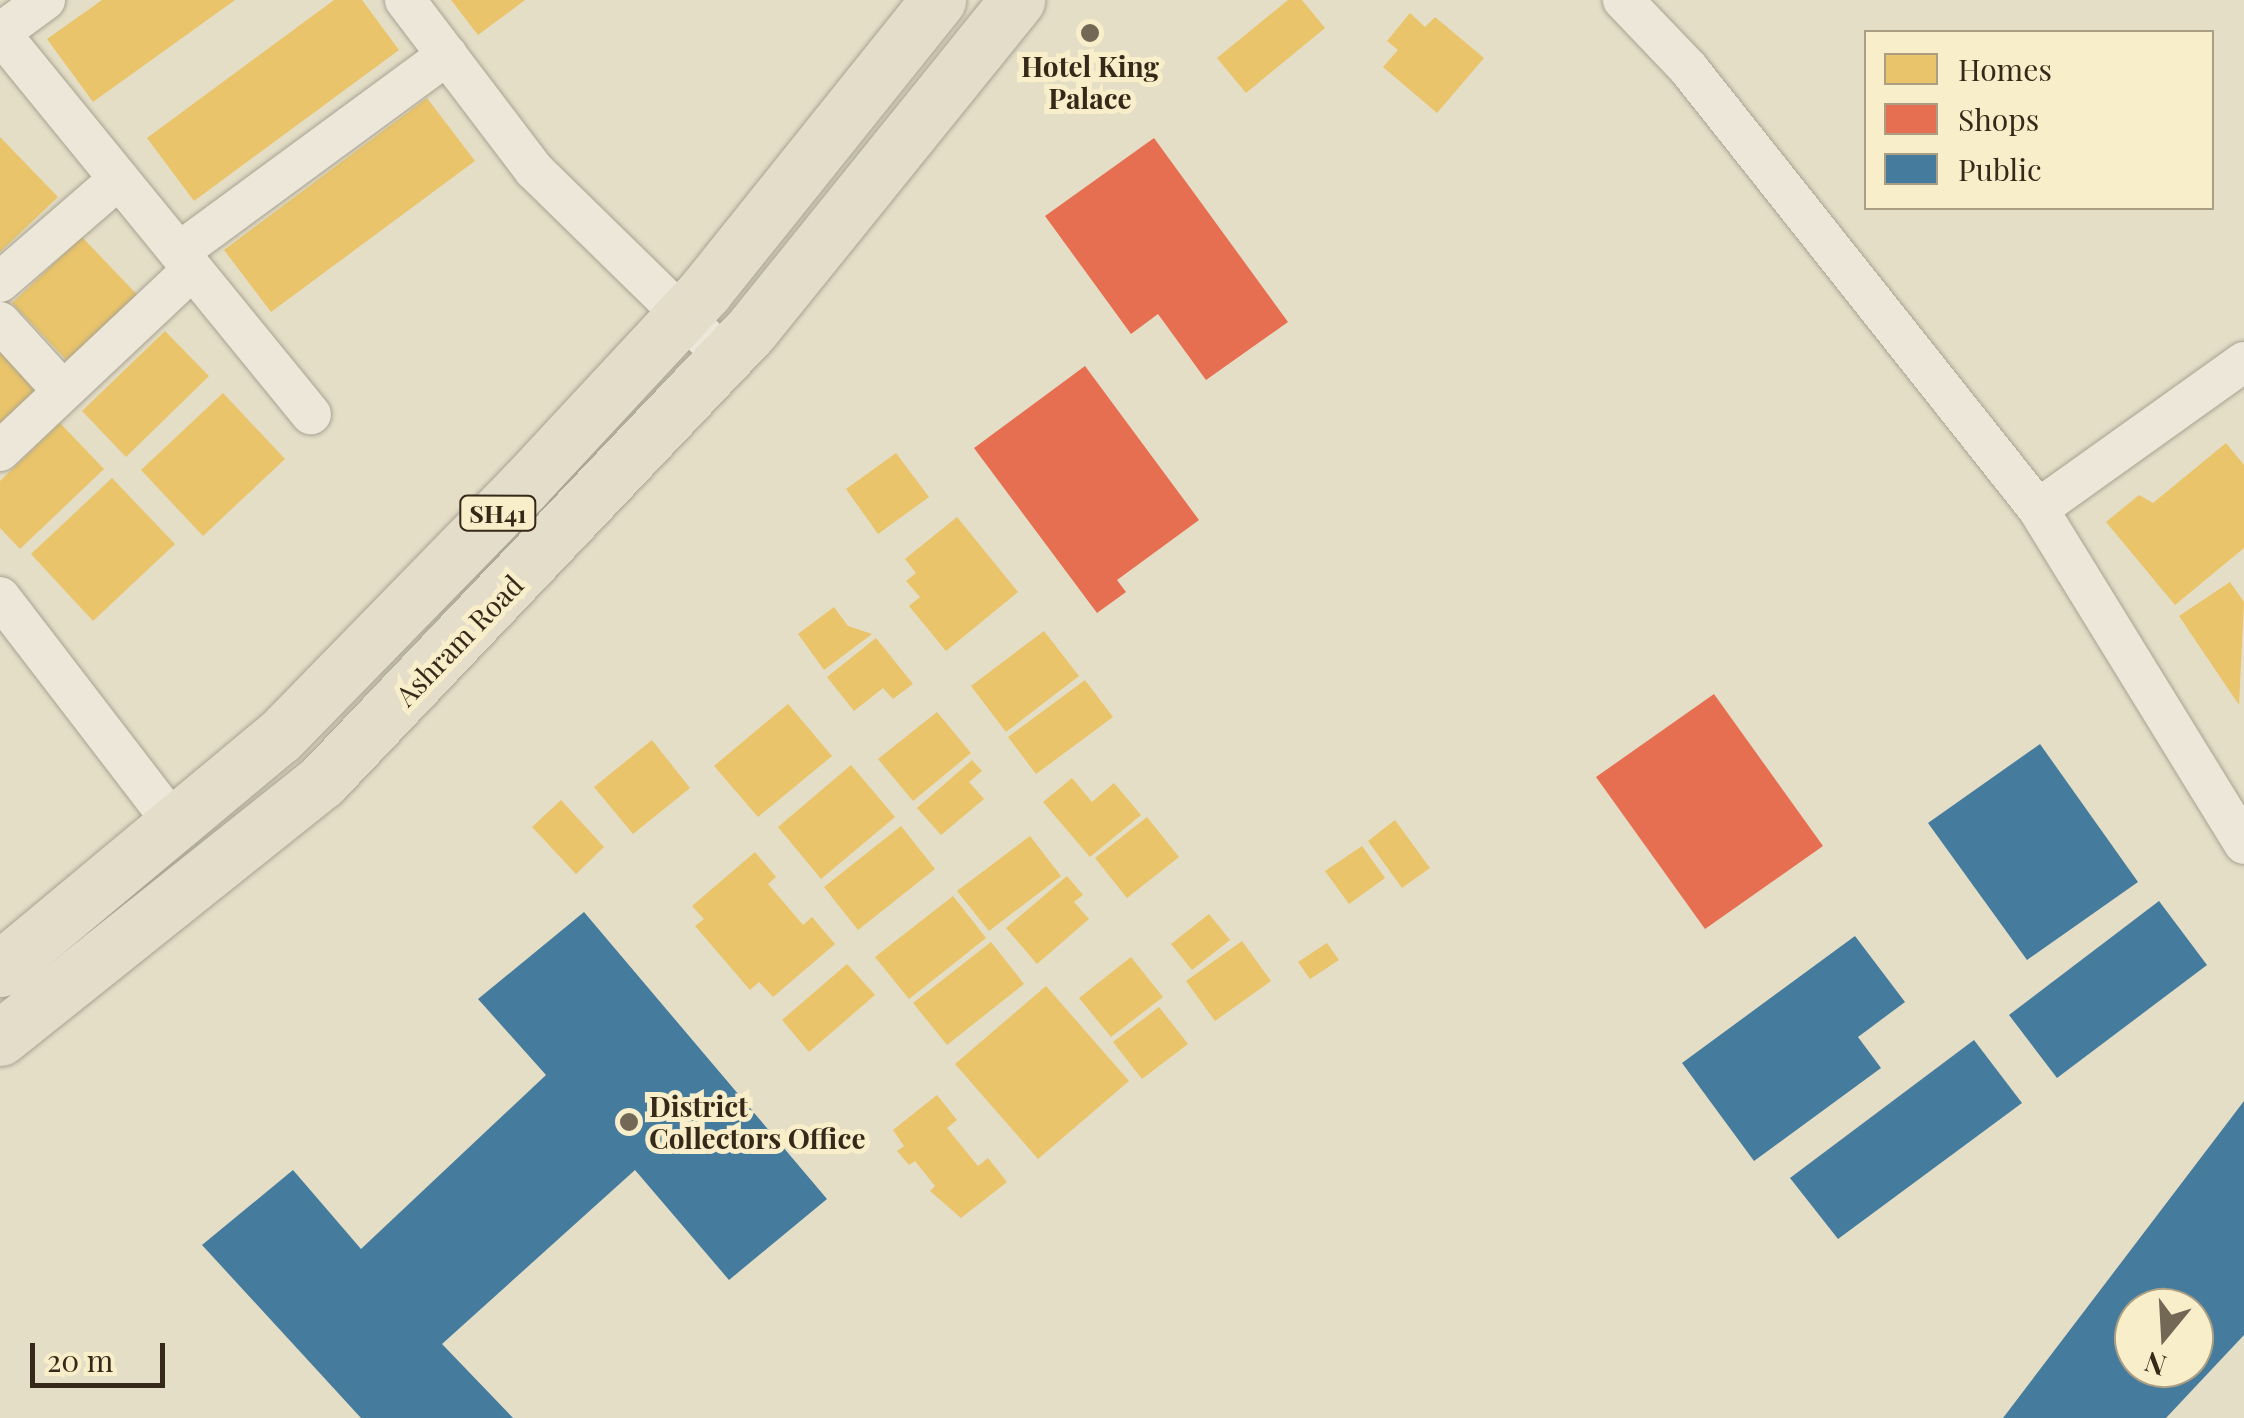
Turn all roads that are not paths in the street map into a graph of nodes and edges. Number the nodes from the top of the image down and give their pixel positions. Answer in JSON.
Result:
{"nodes":[{"id":1,"x":45,"y":0,"type":"edge"},
{"id":2,"x":405,"y":0,"type":"edge"},
{"id":3,"x":938,"y":0,"type":"edge"},
{"id":4,"x":1017,"y":0,"type":"edge"},
{"id":5,"x":1623,"y":0,"type":"edge"},
{"id":6,"x":0,"y":33,"type":"edge"},
{"id":7,"x":447,"y":55,"type":"junction"},
{"id":8,"x":119,"y":179,"type":"junction"},
{"id":9,"x":186,"y":261,"type":"junction"},
{"id":10,"x":0,"y":282,"type":"edge"},
{"id":11,"x":681,"y":316,"type":"junction"},
{"id":12,"x":0,"y":322,"type":"edge"},
{"id":13,"x":725,"y":357,"type":"junction"},
{"id":14,"x":2244,"y":362,"type":"edge"},
{"id":15,"x":62,"y":390,"type":"junction"},
{"id":16,"x":311,"y":414,"type":"dead end"},
{"id":17,"x":0,"y":451,"type":"edge"},
{"id":18,"x":2038,"y":509,"type":"junction"},
{"id":19,"x":0,"y":597,"type":"edge"},
{"id":20,"x":174,"y":824,"type":"junction"},
{"id":21,"x":2244,"y":844,"type":"edge"},
{"id":22,"x":0,"y":970,"type":"edge"},
{"id":23,"x":0,"y":1038,"type":"edge"}],
"edges":[{"from":1,"to":6,"type":"street"},
{"from":2,"to":7,"type":"street"},
{"from":3,"to":11,"type":"main road","number":"SH41"},
{"from":4,"to":13,"type":"main road","name":"Ashram Road"},
{"from":5,"to":18,"type":"street"},
{"from":6,"to":8,"type":"street"},
{"from":7,"to":9,"type":"street"},
{"from":7,"to":11,"type":"street"},
{"from":8,"to":9,"type":"street"},
{"from":8,"to":10,"type":"street"},
{"from":9,"to":15,"type":"street"},
{"from":9,"to":16,"type":"street"},
{"from":11,"to":13,"type":"street"},
{"from":11,"to":20,"type":"main road","number":"SH41"},
{"from":12,"to":15,"type":"street"},
{"from":13,"to":23,"type":"main road","name":"Ashram Road"},
{"from":14,"to":18,"type":"street"},
{"from":15,"to":17,"type":"street"},
{"from":18,"to":21,"type":"street"},
{"from":19,"to":20,"type":"street"},
{"from":20,"to":22,"type":"main road","number":"SH41"}]}
